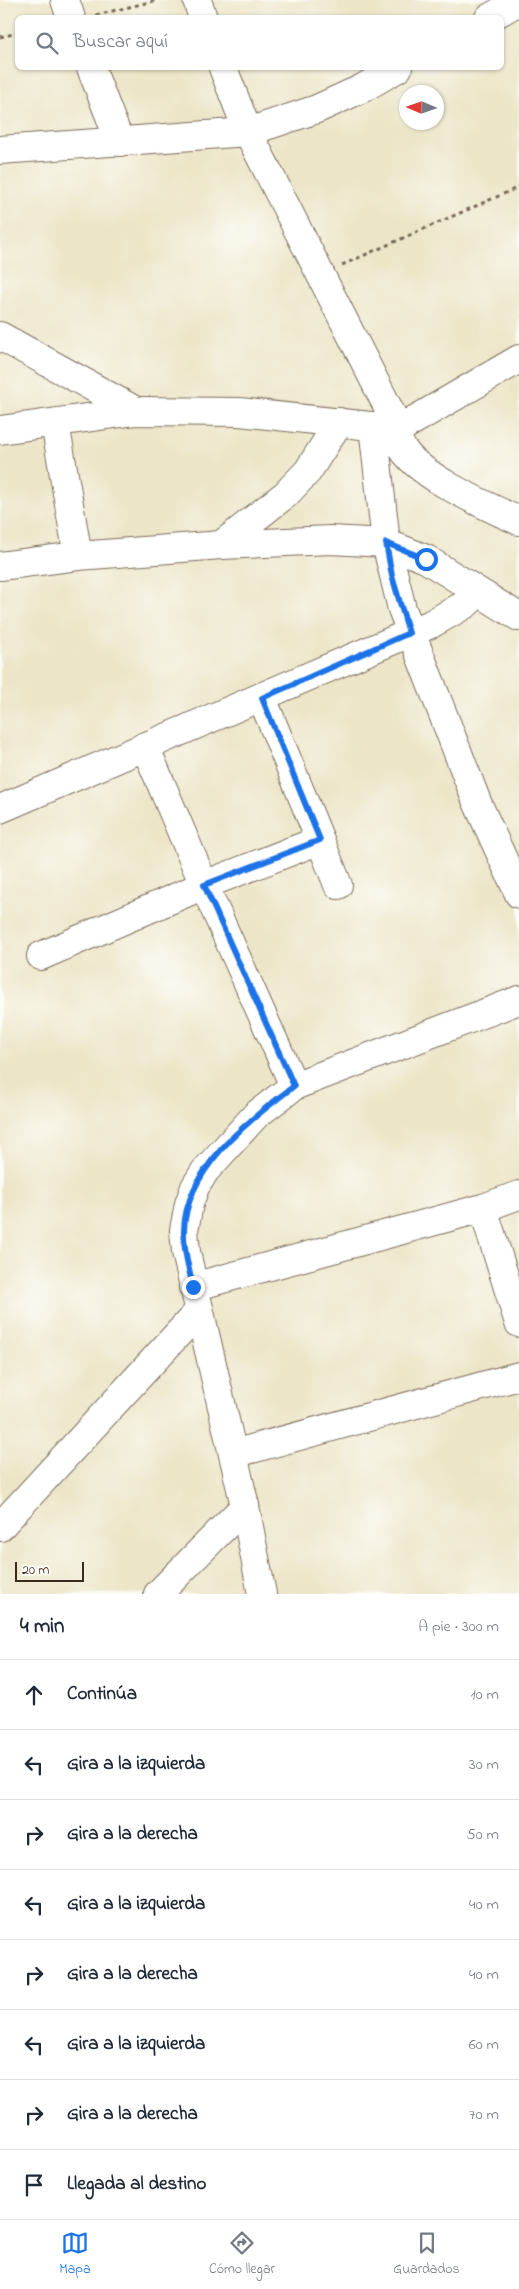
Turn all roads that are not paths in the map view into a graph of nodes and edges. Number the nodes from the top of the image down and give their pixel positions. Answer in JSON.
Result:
{"nodes":[{"id":1,"x":64,"y":0,"type":"edge"},
{"id":2,"x":196,"y":0,"type":"edge"},
{"id":3,"x":519,"y":1,"type":"edge"},
{"id":4,"x":81,"y":15,"type":"edge"},
{"id":5,"x":202,"y":15,"type":"edge"},
{"id":6,"x":494,"y":15,"type":"edge"},
{"id":7,"x":92,"y":70,"type":"edge"},
{"id":8,"x":224,"y":70,"type":"edge"},
{"id":9,"x":394,"y":70,"type":"edge"},
{"id":10,"x":248,"y":132,"type":"junction"},
{"id":11,"x":120,"y":142,"type":"junction"},
{"id":12,"x":0,"y":150,"type":"edge"},
{"id":13,"x":0,"y":336,"type":"edge"},
{"id":14,"x":519,"y":358,"type":"edge"},
{"id":15,"x":136,"y":411,"type":"junction"},
{"id":16,"x":55,"y":422,"type":"junction"},
{"id":17,"x":339,"y":422,"type":"junction"},
{"id":18,"x":386,"y":428,"type":"junction"},
{"id":19,"x":0,"y":430,"type":"edge"},
{"id":20,"x":519,"y":520,"type":"edge"},
{"id":21,"x":386,"y":543,"type":"junction"},
{"id":22,"x":221,"y":545,"type":"junction"},
{"id":23,"x":78,"y":556,"type":"junction"},
{"id":24,"x":0,"y":566,"type":"edge"},
{"id":25,"x":478,"y":592,"type":"junction"},
{"id":26,"x":519,"y":617,"type":"edge"},
{"id":27,"x":409,"y":633,"type":"junction"},
{"id":28,"x":262,"y":698,"type":"junction"},
{"id":29,"x":145,"y":746,"type":"junction"},
{"id":30,"x":0,"y":809,"type":"edge"},
{"id":31,"x":320,"y":840,"type":"junction"},
{"id":32,"x":204,"y":885,"type":"junction"},
{"id":33,"x":338,"y":886,"type":"dead end"},
{"id":34,"x":519,"y":894,"type":"edge"},
{"id":35,"x":41,"y":956,"type":"dead end"},
{"id":36,"x":519,"y":1000,"type":"edge"},
{"id":37,"x":294,"y":1086,"type":"junction"},
{"id":38,"x":519,"y":1195,"type":"edge"},
{"id":39,"x":483,"y":1208,"type":"junction"},
{"id":40,"x":196,"y":1299,"type":"junction"},
{"id":41,"x":519,"y":1323,"type":"edge"},
{"id":42,"x":519,"y":1376,"type":"edge"},
{"id":43,"x":232,"y":1454,"type":"junction"},
{"id":44,"x":245,"y":1506,"type":"junction"},
{"id":45,"x":0,"y":1528,"type":"edge"},
{"id":46,"x":158,"y":1594,"type":"edge"},
{"id":47,"x":262,"y":1594,"type":"edge"}],
"edges":[{"from":1,"to":4,"type":"street"},
{"from":2,"to":5,"type":"street"},
{"from":3,"to":6,"type":"street"},
{"from":7,"to":11,"type":"street"},
{"from":8,"to":10,"type":"street"},
{"from":9,"to":10,"type":"street"},
{"from":10,"to":11,"type":"street"},
{"from":10,"to":18,"type":"street"},
{"from":11,"to":12,"type":"street"},
{"from":13,"to":15,"type":"street"},
{"from":14,"to":18,"type":"street"},
{"from":15,"to":16,"type":"street"},
{"from":15,"to":17,"type":"street"},
{"from":16,"to":19,"type":"street"},
{"from":16,"to":23,"type":"street"},
{"from":17,"to":18,"type":"street"},
{"from":17,"to":22,"type":"street"},
{"from":18,"to":20,"type":"street"},
{"from":18,"to":21,"type":"street"},
{"from":21,"to":22,"type":"street"},
{"from":21,"to":25,"type":"street"},
{"from":21,"to":27,"type":"street"},
{"from":22,"to":23,"type":"street"},
{"from":23,"to":24,"type":"street"},
{"from":25,"to":26,"type":"street"},
{"from":25,"to":27,"type":"street"},
{"from":27,"to":28,"type":"street"},
{"from":27,"to":34,"type":"street"},
{"from":28,"to":29,"type":"street"},
{"from":28,"to":31,"type":"street"},
{"from":29,"to":30,"type":"street"},
{"from":29,"to":32,"type":"street"},
{"from":31,"to":32,"type":"street"},
{"from":31,"to":33,"type":"street"},
{"from":32,"to":35,"type":"street"},
{"from":32,"to":37,"type":"street"},
{"from":36,"to":37,"type":"street"},
{"from":37,"to":40,"type":"street"},
{"from":38,"to":39,"type":"street"},
{"from":39,"to":40,"type":"street"},
{"from":39,"to":41,"type":"street"},
{"from":40,"to":43,"type":"street"},
{"from":40,"to":45,"type":"street"},
{"from":42,"to":43,"type":"street"},
{"from":43,"to":44,"type":"street"},
{"from":44,"to":46,"type":"street"},
{"from":44,"to":47,"type":"street"}]}
